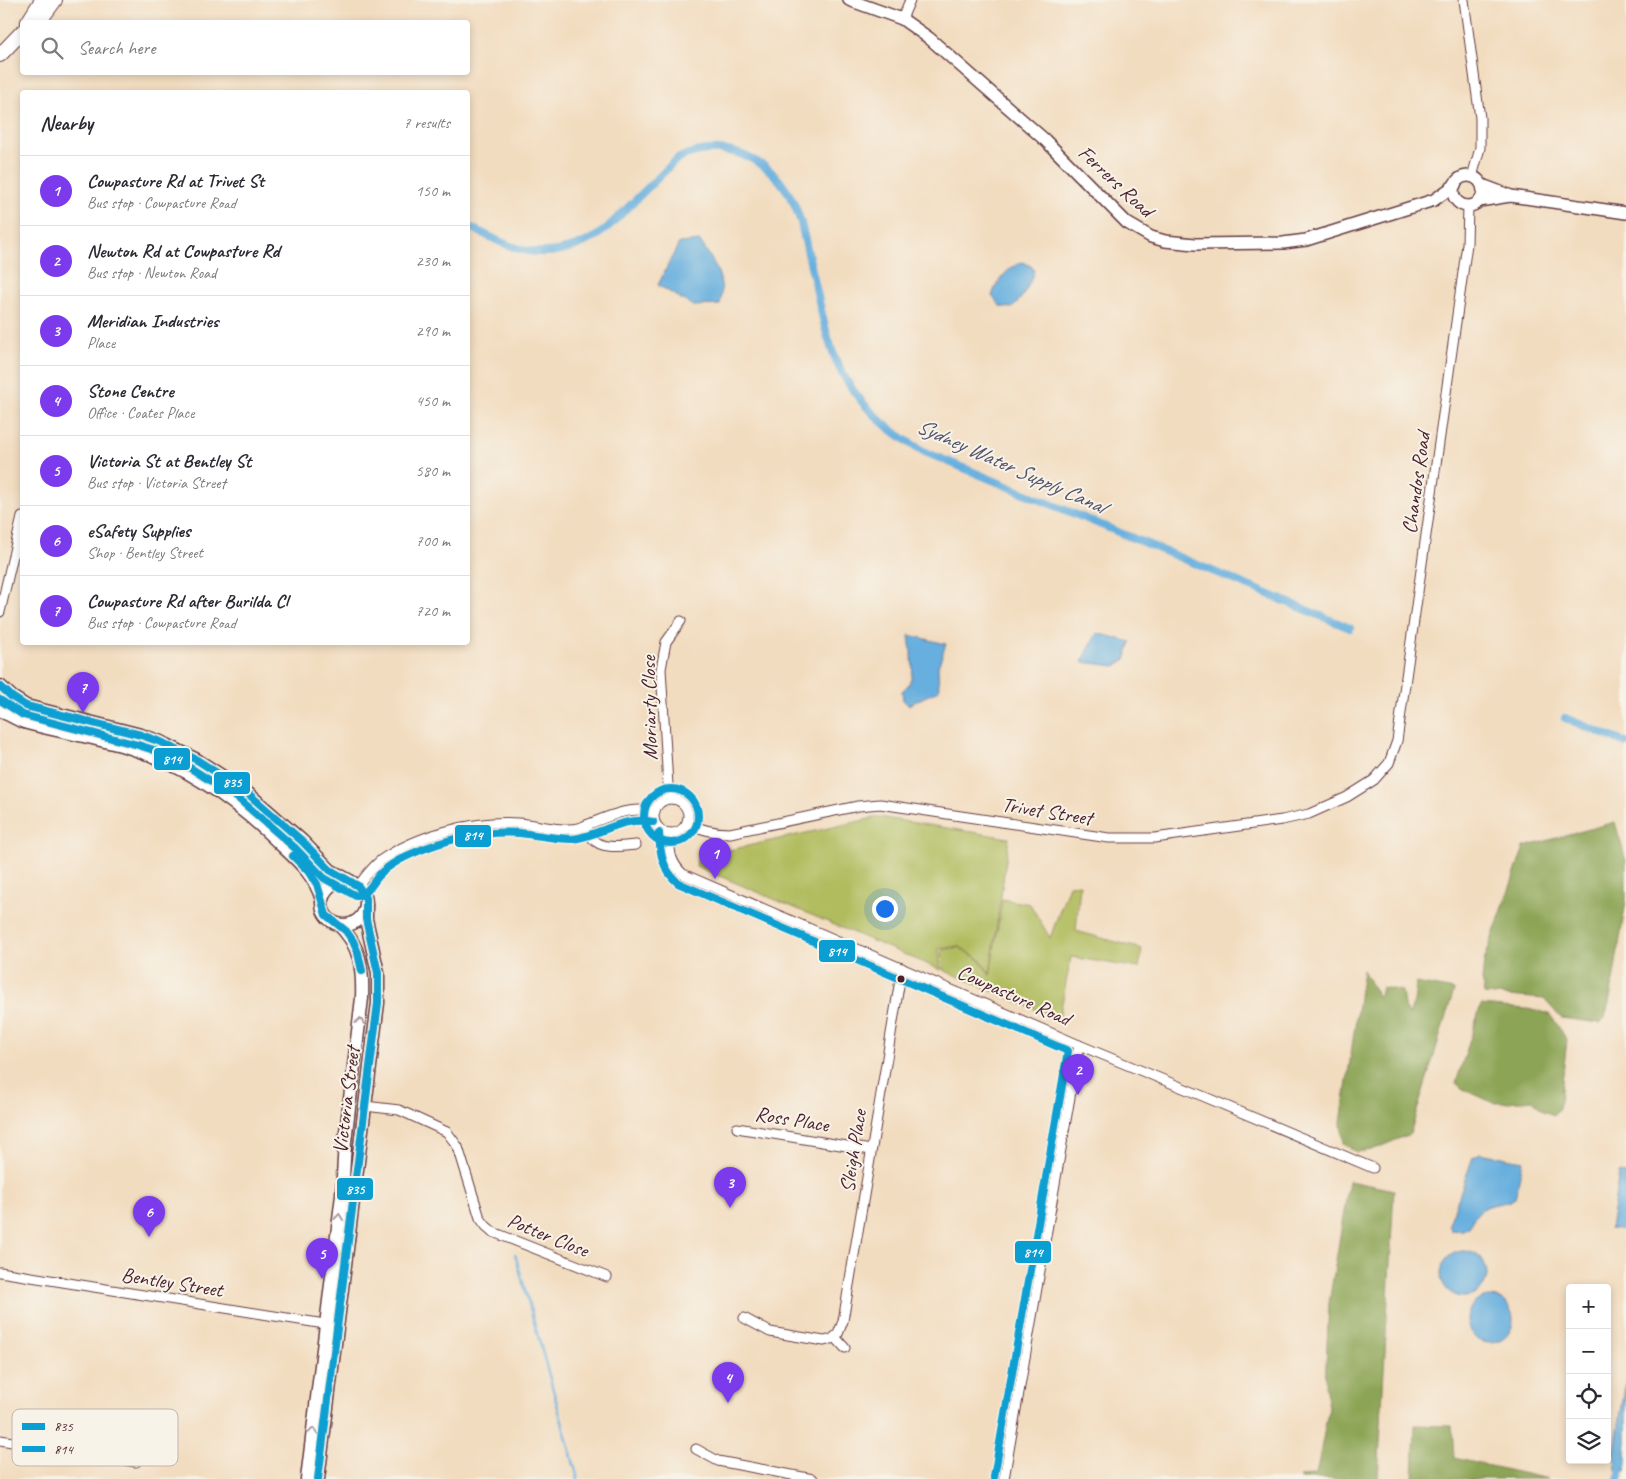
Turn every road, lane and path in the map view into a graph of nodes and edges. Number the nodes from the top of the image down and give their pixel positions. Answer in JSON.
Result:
{"nodes":[{"id":1,"x":42,"y":0,"type":"edge"},
{"id":2,"x":55,"y":0,"type":"edge"},
{"id":3,"x":849,"y":0,"type":"edge"},
{"id":4,"x":910,"y":0,"type":"edge"},
{"id":5,"x":1464,"y":0,"type":"edge"},
{"id":6,"x":30,"y":20,"type":"edge"},
{"id":7,"x":37,"y":20,"type":"edge"},
{"id":8,"x":902,"y":20,"type":"junction"},
{"id":9,"x":20,"y":33,"type":"edge"},
{"id":10,"x":0,"y":55,"type":"edge"},
{"id":11,"x":1472,"y":177,"type":"junction"},
{"id":12,"x":1455,"y":185,"type":"junction"},
{"id":13,"x":1482,"y":185,"type":"junction"},
{"id":14,"x":1511,"y":196,"type":"junction"},
{"id":15,"x":1434,"y":200,"type":"junction"},
{"id":16,"x":1468,"y":203,"type":"junction"},
{"id":17,"x":1626,"y":213,"type":"edge"},
{"id":18,"x":20,"y":526,"type":"edge"},
{"id":19,"x":0,"y":612,"type":"edge"},
{"id":20,"x":681,"y":621,"type":"dead end"},
{"id":21,"x":0,"y":686,"type":"edge"},
{"id":22,"x":0,"y":711,"type":"edge"},
{"id":23,"x":1389,"y":763,"type":"joint"},
{"id":24,"x":672,"y":799,"type":"junction"},
{"id":25,"x":655,"y":812,"type":"junction"},
{"id":26,"x":686,"y":823,"type":"junction"},
{"id":27,"x":586,"y":825,"type":"junction"},
{"id":28,"x":669,"y":833,"type":"junction"},
{"id":29,"x":636,"y":845,"type":"dead end"},
{"id":30,"x":355,"y":884,"type":"junction"},
{"id":31,"x":322,"y":900,"type":"junction"},
{"id":32,"x":366,"y":905,"type":"junction"},
{"id":33,"x":338,"y":924,"type":"junction"},
{"id":34,"x":902,"y":968,"type":"junction"},
{"id":35,"x":1079,"y":1045,"type":"junction"},
{"id":36,"x":366,"y":1106,"type":"junction"},
{"id":37,"x":737,"y":1128,"type":"dead end"},
{"id":38,"x":871,"y":1150,"type":"junction"},
{"id":39,"x":1373,"y":1168,"type":"dead end"},
{"id":40,"x":0,"y":1272,"type":"edge"},
{"id":41,"x":607,"y":1277,"type":"dead end"},
{"id":42,"x":744,"y":1318,"type":"dead end"},
{"id":43,"x":332,"y":1325,"type":"junction"},
{"id":44,"x":835,"y":1337,"type":"junction"},
{"id":45,"x":844,"y":1348,"type":"dead end"},
{"id":46,"x":696,"y":1449,"type":"dead end"},
{"id":47,"x":307,"y":1479,"type":"edge"},
{"id":48,"x":318,"y":1479,"type":"edge"},
{"id":49,"x":813,"y":1479,"type":"edge"},
{"id":50,"x":1004,"y":1479,"type":"edge"}],
"edges":[{"from":1,"to":6,"type":"main road"},
{"from":2,"to":7,"type":"main road"},
{"from":3,"to":8,"type":"street","name":"Ferrers Road"},
{"from":4,"to":8,"type":"street"},
{"from":5,"to":11,"type":"street"},
{"from":8,"to":15,"type":"street","name":"Ferrers Road"},
{"from":9,"to":10,"type":"main road"},
{"from":11,"to":12,"type":"street"},
{"from":11,"to":13,"type":"street"},
{"from":12,"to":15,"type":"street","name":"Ferrers Road"},
{"from":12,"to":16,"type":"street"},
{"from":13,"to":14,"type":"street","name":"Ferrers Road"},
{"from":13,"to":16,"type":"street"},
{"from":14,"to":16,"type":"street","name":"Ferrers Road"},
{"from":14,"to":17,"type":"street","name":"Ferrers Road"},
{"from":15,"to":16,"type":"street","name":"Ferrers Road"},
{"from":16,"to":23,"type":"street","name":"Chandos Road"},
{"from":18,"to":19,"type":"street"},
{"from":20,"to":24,"type":"street","name":"Moriarty Close"},
{"from":21,"to":30,"type":"main road"},
{"from":22,"to":31,"type":"main road"},
{"from":23,"to":26,"type":"street","name":"Trivet Street"},
{"from":24,"to":25,"type":"street"},
{"from":24,"to":26,"type":"street"},
{"from":25,"to":27,"type":"street"},
{"from":25,"to":28,"type":"street"},
{"from":26,"to":28,"type":"street"},
{"from":27,"to":29,"type":"street"},
{"from":27,"to":30,"type":"street"},
{"from":28,"to":34,"type":"street","name":"Cowpasture Road"},
{"from":30,"to":31,"type":"main road"},
{"from":30,"to":32,"type":"main road"},
{"from":31,"to":33,"type":"main road"},
{"from":32,"to":33,"type":"main road"},
{"from":32,"to":36,"type":"main road","name":"Victoria Street"},
{"from":43,"to":33,"type":"main road","name":"Victoria Street","one_way":true},
{"from":34,"to":35,"type":"street","name":"Cowpasture Road"},
{"from":34,"to":38,"type":"street","name":"Sleigh Place"},
{"from":35,"to":39,"type":"street","name":"Cowpasture Road"},
{"from":35,"to":50,"type":"street"},
{"from":36,"to":41,"type":"street","name":"Potter Close"},
{"from":36,"to":43,"type":"main road","name":"Victoria Street"},
{"from":37,"to":38,"type":"street","name":"Ross Place"},
{"from":38,"to":44,"type":"street","name":"Sleigh Place"},
{"from":40,"to":43,"type":"street","name":"Bentley Street"},
{"from":42,"to":44,"type":"street"},
{"from":47,"to":43,"type":"main road","name":"Victoria Street","one_way":true},
{"from":43,"to":48,"type":"main road","name":"Victoria Street"},
{"from":44,"to":45,"type":"street"},
{"from":46,"to":49,"type":"street"}]}
